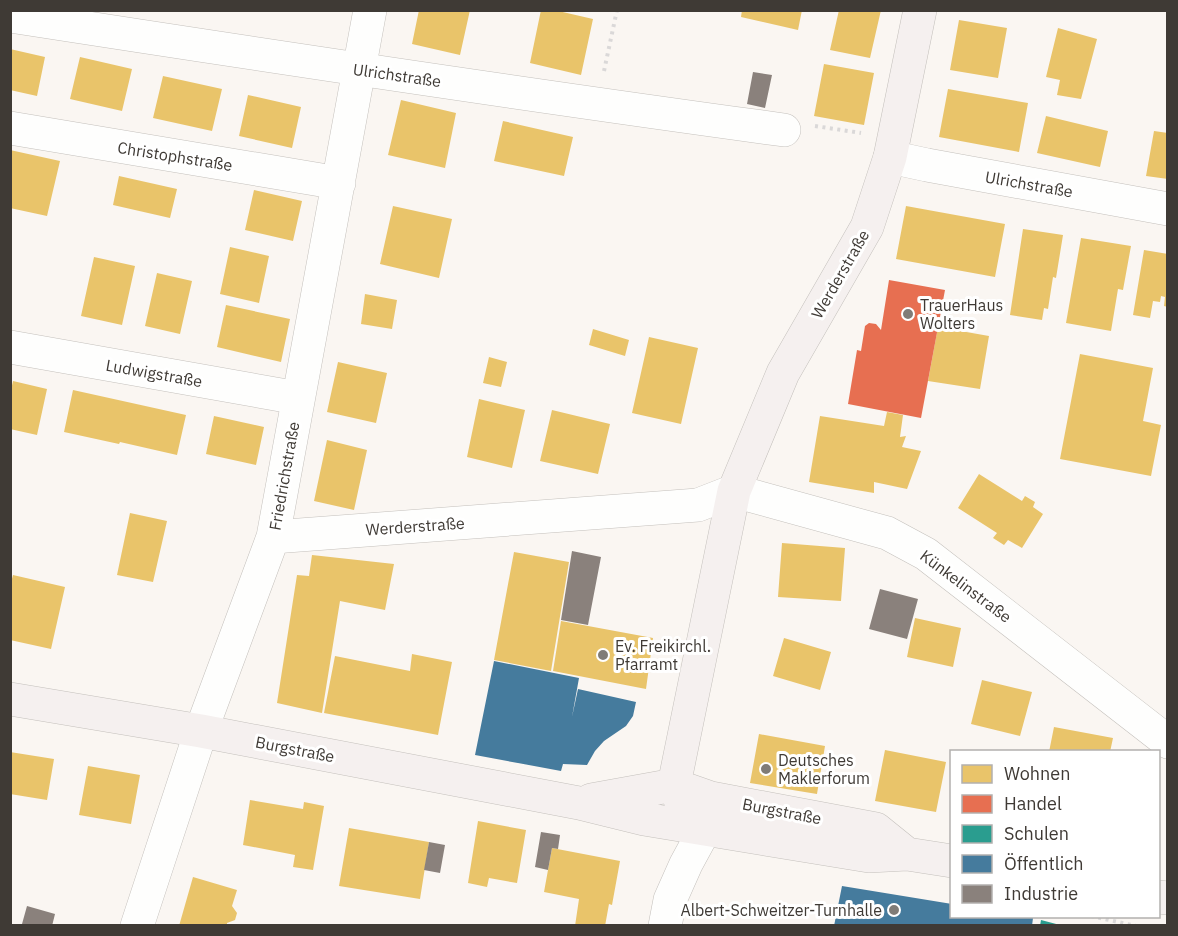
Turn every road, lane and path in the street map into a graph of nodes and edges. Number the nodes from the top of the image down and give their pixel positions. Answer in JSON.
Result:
{"nodes":[{"id":1,"x":370,"y":10,"type":"edge"},
{"id":2,"x":617,"y":10,"type":"edge"},
{"id":3,"x":920,"y":10,"type":"edge"},
{"id":4,"x":10,"y":16,"type":"edge"},
{"id":5,"x":360,"y":70,"type":"junction"},
{"id":6,"x":596,"y":105,"type":"junction"},
{"id":7,"x":10,"y":128,"type":"edge"},
{"id":8,"x":784,"y":130,"type":"joint"},
{"id":9,"x":892,"y":148,"type":"junction"},
{"id":10,"x":339,"y":183,"type":"junction"},
{"id":11,"x":1167,"y":209,"type":"edge"},
{"id":12,"x":10,"y":348,"type":"edge"},
{"id":13,"x":298,"y":398,"type":"junction"},
{"id":14,"x":734,"y":491,"type":"junction"},
{"id":15,"x":273,"y":537,"type":"junction"},
{"id":16,"x":10,"y":699,"type":"edge"},
{"id":17,"x":201,"y":731,"type":"junction"},
{"id":18,"x":1167,"y":742,"type":"edge"},
{"id":19,"x":674,"y":785,"type":"junction"},
{"id":20,"x":579,"y":802,"type":"junction"},
{"id":21,"x":705,"y":829,"type":"junction"},
{"id":22,"x":907,"y":854,"type":"junction"},
{"id":23,"x":950,"y":861,"type":"edge"},
{"id":24,"x":1100,"y":918,"type":"edge"},
{"id":25,"x":137,"y":926,"type":"edge"},
{"id":26,"x":665,"y":926,"type":"edge"},
{"id":27,"x":1136,"y":926,"type":"edge"}],
"edges":[{"from":1,"to":5,"type":"street","name":"Friedrichstraße"},
{"from":2,"to":6,"type":"path"},
{"from":3,"to":9,"type":"main road","name":"Werderstraße"},
{"from":4,"to":5,"type":"street","name":"Ulrichstraße"},
{"from":5,"to":6,"type":"street","name":"Ulrichstraße"},
{"from":5,"to":10,"type":"street","name":"Friedrichstraße"},
{"from":6,"to":8,"type":"street","name":"Ulrichstraße"},
{"from":7,"to":10,"type":"street","name":"Christophstraße"},
{"from":8,"to":9,"type":"path"},
{"from":9,"to":11,"type":"street","name":"Ulrichstraße"},
{"from":9,"to":14,"type":"main road","name":"Werderstraße"},
{"from":10,"to":13,"type":"street","name":"Friedrichstraße"},
{"from":12,"to":13,"type":"street","name":"Ludwigstraße"},
{"from":13,"to":15,"type":"street","name":"Friedrichstraße"},
{"from":14,"to":15,"type":"street","name":"Werderstraße"},
{"from":14,"to":18,"type":"street","name":"Künkelinstraße"},
{"from":14,"to":19,"type":"main road","name":"Werderstraße"},
{"from":15,"to":17,"type":"street","name":"Friedrichstraße"},
{"from":16,"to":17,"type":"main road","name":"Burgstraße"},
{"from":17,"to":20,"type":"main road","name":"Burgstraße"},
{"from":17,"to":25,"type":"street","name":"Friedrichstraße"},
{"from":19,"to":20,"type":"main road","name":"Burgstraße"},
{"from":19,"to":21,"type":"main road"},
{"from":19,"to":22,"type":"main road","name":"Burgstraße"},
{"from":20,"to":21,"type":"main road","name":"Burgstraße"},
{"from":21,"to":22,"type":"main road","name":"Burgstraße"},
{"from":21,"to":26,"type":"street"},
{"from":22,"to":23,"type":"main road","name":"Burgstraße"},
{"from":24,"to":27,"type":"path"}]}
